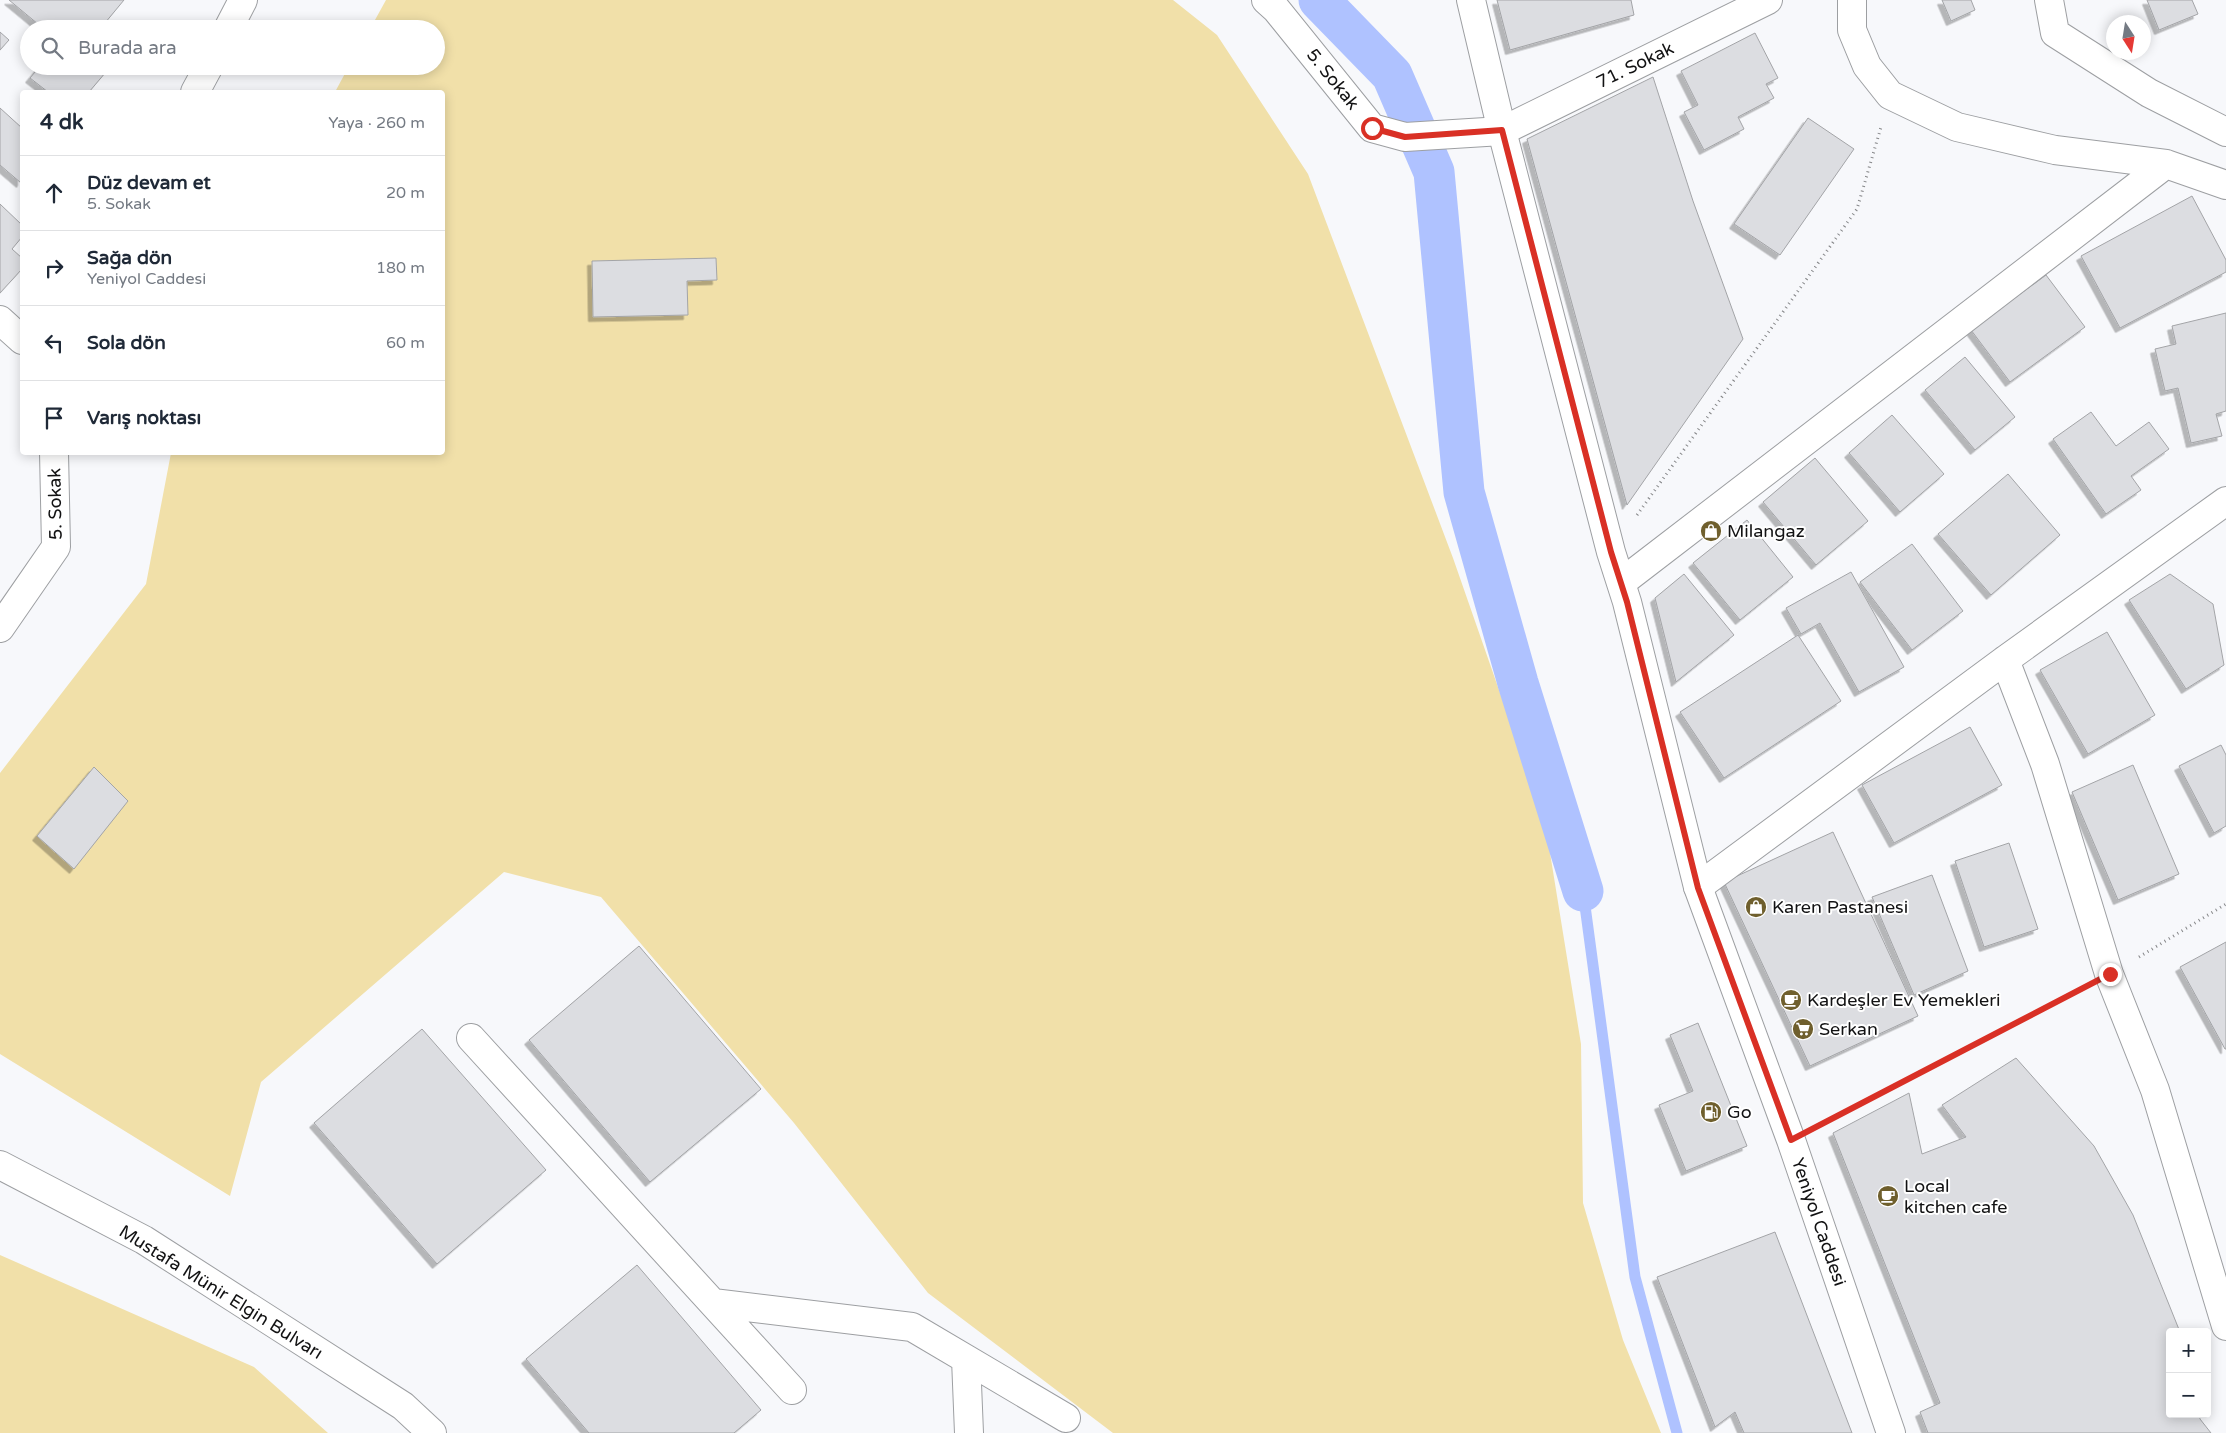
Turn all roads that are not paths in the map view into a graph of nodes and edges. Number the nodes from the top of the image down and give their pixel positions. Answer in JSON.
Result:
{"nodes":[{"id":1,"x":244,"y":0,"type":"edge"},
{"id":2,"x":1266,"y":0,"type":"edge"},
{"id":3,"x":1471,"y":0,"type":"edge"},
{"id":4,"x":1768,"y":0,"type":"edge"},
{"id":5,"x":1852,"y":0,"type":"edge"},
{"id":6,"x":2049,"y":0,"type":"edge"},
{"id":7,"x":233,"y":20,"type":"edge"},
{"id":8,"x":204,"y":75,"type":"edge"},
{"id":9,"x":196,"y":90,"type":"edge"},
{"id":10,"x":1502,"y":130,"type":"junction"},
{"id":11,"x":2226,"y":132,"type":"edge"},
{"id":12,"x":2166,"y":164,"type":"junction"},
{"id":13,"x":2226,"y":186,"type":"edge"},
{"id":14,"x":0,"y":320,"type":"edge"},
{"id":15,"x":20,"y":338,"type":"edge"},
{"id":16,"x":54,"y":455,"type":"edge"},
{"id":17,"x":2226,"y":501,"type":"edge"},
{"id":18,"x":1622,"y":582,"type":"junction"},
{"id":19,"x":0,"y":628,"type":"edge"},
{"id":20,"x":2005,"y":660,"type":"junction"},
{"id":21,"x":1698,"y":888,"type":"junction"},
{"id":22,"x":471,"y":1038,"type":"dead end"},
{"id":23,"x":0,"y":1165,"type":"edge"},
{"id":24,"x":714,"y":1303,"type":"junction"},
{"id":25,"x":2226,"y":1326,"type":"edge"},
{"id":26,"x":966,"y":1359,"type":"junction"},
{"id":27,"x":792,"y":1390,"type":"dead end"},
{"id":28,"x":1066,"y":1418,"type":"dead end"},
{"id":29,"x":432,"y":1433,"type":"edge"},
{"id":30,"x":969,"y":1433,"type":"edge"},
{"id":31,"x":1890,"y":1433,"type":"edge"}],
"edges":[{"from":1,"to":7,"type":"street"},
{"from":2,"to":10,"type":"street","name":"5. Sokak"},
{"from":3,"to":10,"type":"street","name":"Yeniyol Caddesi"},
{"from":4,"to":10,"type":"street","name":"71. Sokak"},
{"from":5,"to":12,"type":"street"},
{"from":6,"to":11,"type":"street"},
{"from":8,"to":9,"type":"street"},
{"from":10,"to":18,"type":"street","name":"Yeniyol Caddesi"},
{"from":12,"to":13,"type":"street"},
{"from":12,"to":18,"type":"street"},
{"from":14,"to":15,"type":"street"},
{"from":16,"to":19,"type":"street","name":"5. Sokak"},
{"from":17,"to":20,"type":"street"},
{"from":18,"to":21,"type":"street","name":"Yeniyol Caddesi"},
{"from":20,"to":21,"type":"street"},
{"from":20,"to":25,"type":"street"},
{"from":21,"to":31,"type":"street","name":"Yeniyol Caddesi"},
{"from":22,"to":24,"type":"street"},
{"from":23,"to":29,"type":"street","name":"Mustafa Münir Elgin Bulvarı"},
{"from":24,"to":26,"type":"street"},
{"from":24,"to":27,"type":"street"},
{"from":26,"to":28,"type":"street"},
{"from":26,"to":30,"type":"street"}]}
